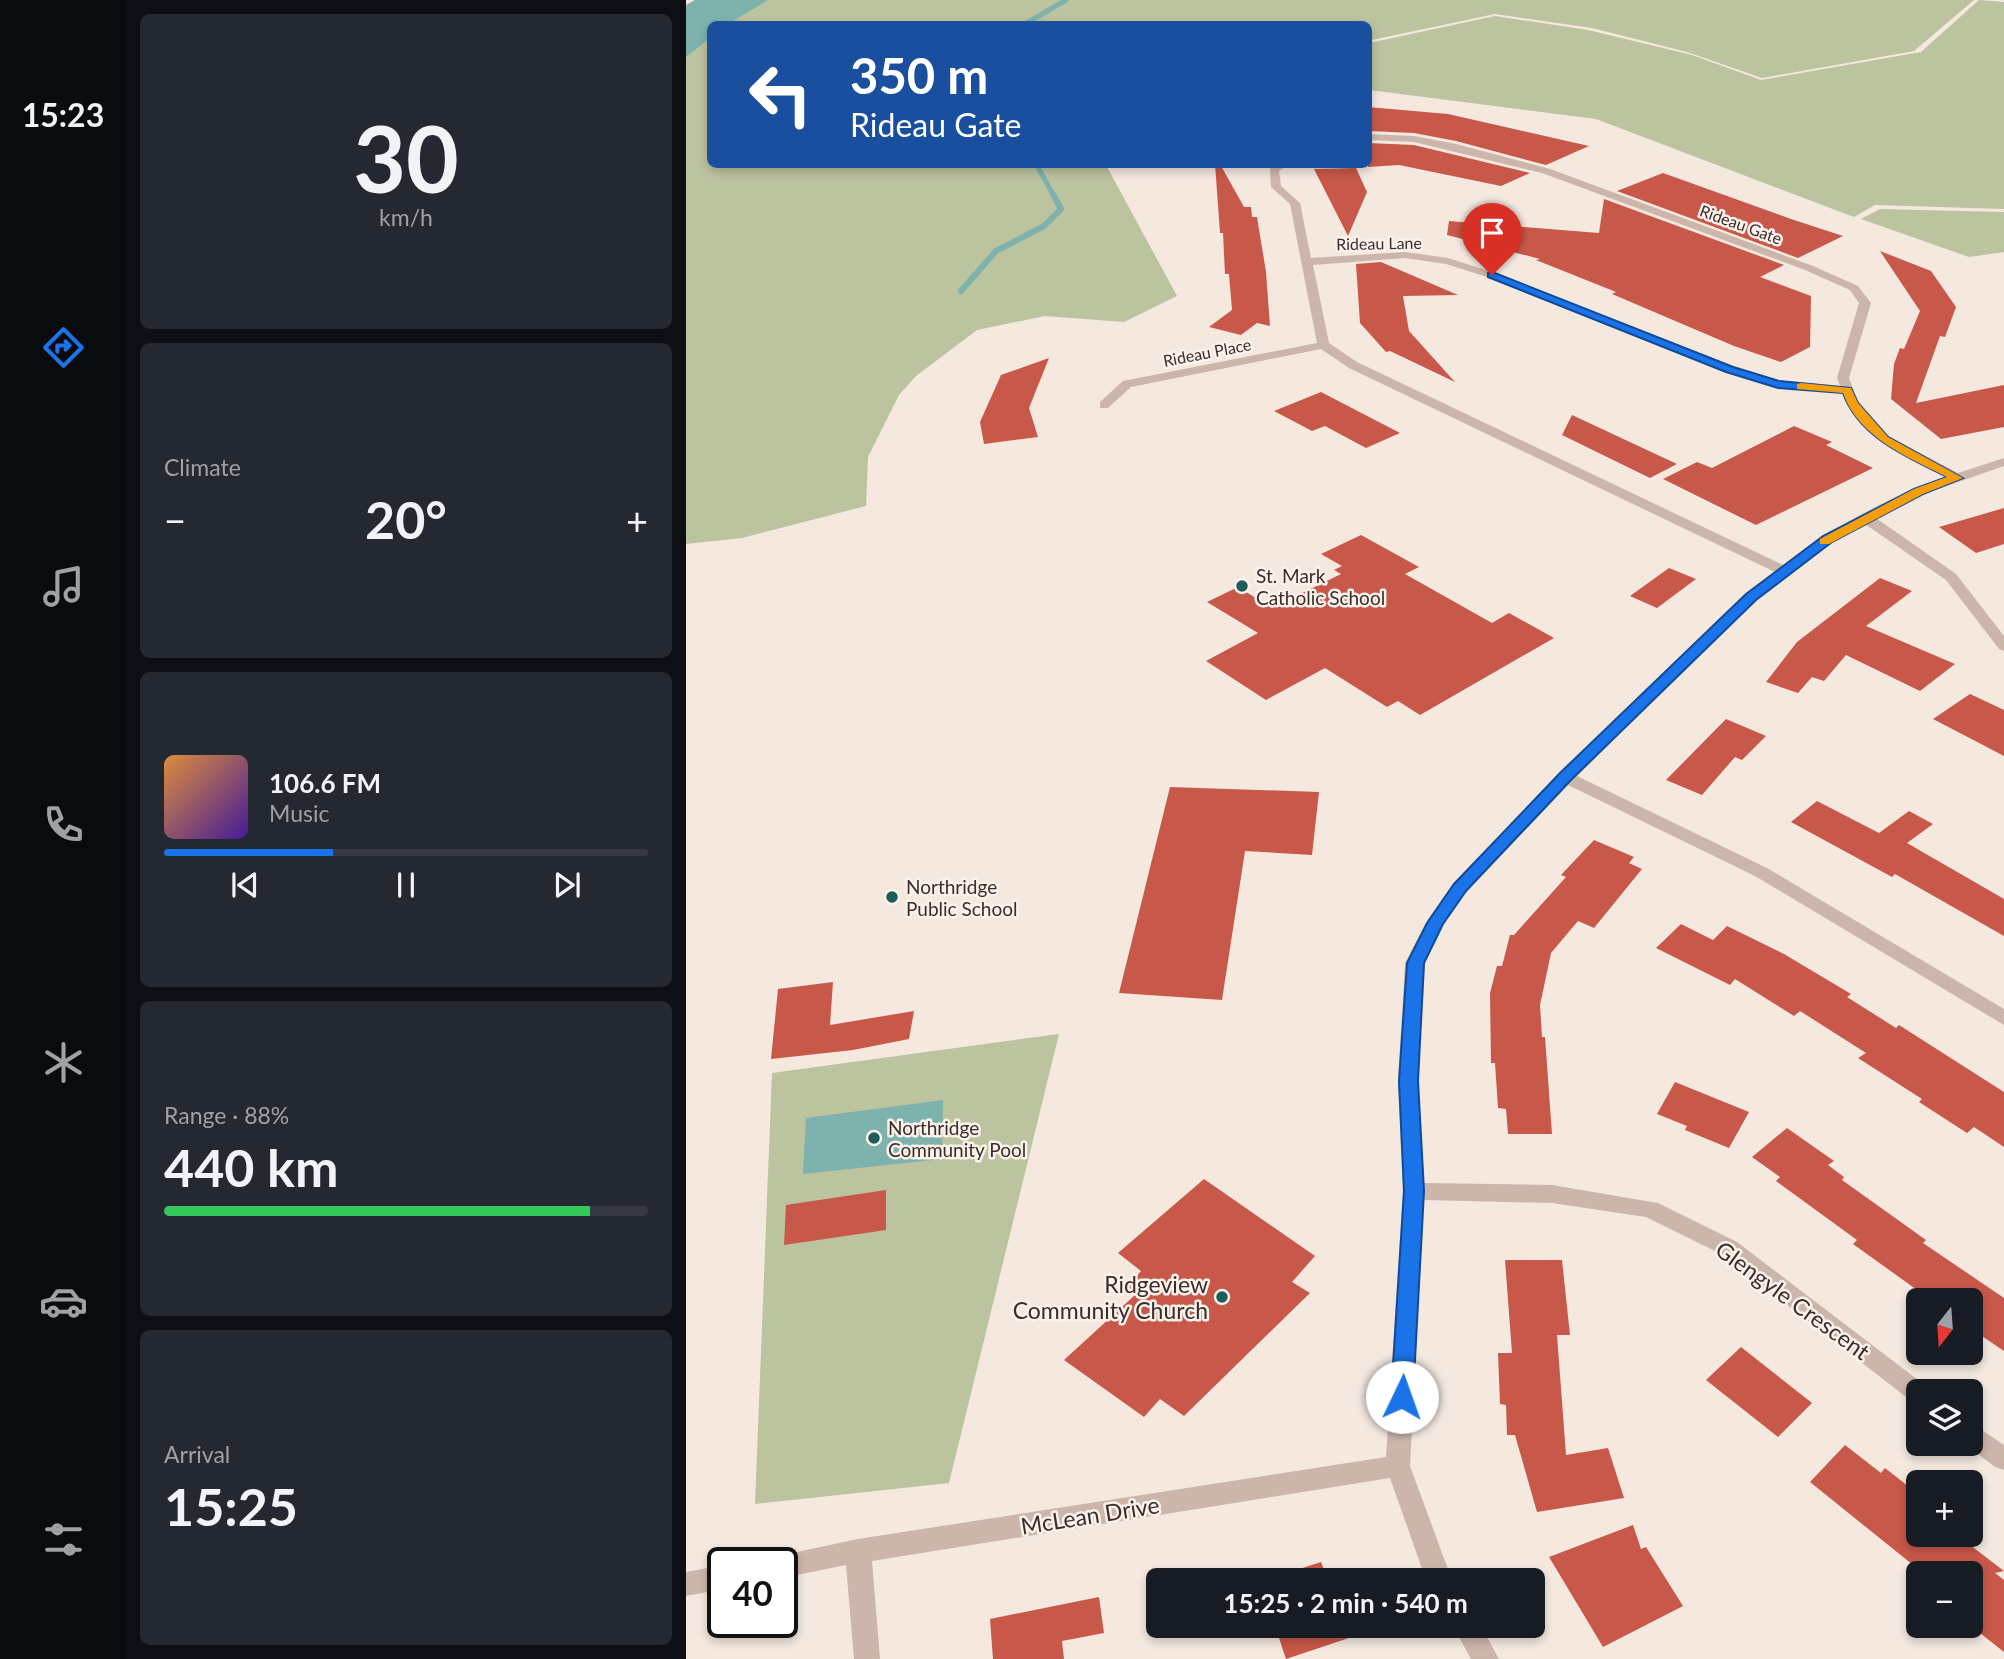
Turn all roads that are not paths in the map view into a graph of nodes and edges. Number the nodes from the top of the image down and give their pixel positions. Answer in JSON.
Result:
{"nodes":[{"id":1,"x":1372,"y":137,"type":"edge"},
{"id":2,"x":1277,"y":168,"type":"edge"},
{"id":3,"x":1308,"y":262,"type":"junction"},
{"id":4,"x":1322,"y":345,"type":"junction"},
{"id":5,"x":1847,"y":390,"type":"junction"},
{"id":6,"x":1104,"y":405,"type":"dead end"},
{"id":7,"x":2004,"y":461,"type":"edge"},
{"id":8,"x":1957,"y":478,"type":"junction"},
{"id":9,"x":1866,"y":518,"type":"junction"},
{"id":10,"x":1784,"y":572,"type":"junction"},
{"id":11,"x":2004,"y":646,"type":"edge"},
{"id":12,"x":1566,"y":777,"type":"junction"},
{"id":13,"x":2004,"y":1018,"type":"edge"},
{"id":14,"x":1414,"y":1191,"type":"junction"},
{"id":15,"x":1906,"y":1384,"type":"edge"},
{"id":16,"x":1983,"y":1443,"type":"edge"},
{"id":17,"x":2004,"y":1459,"type":"edge"},
{"id":18,"x":1398,"y":1466,"type":"junction"},
{"id":19,"x":858,"y":1551,"type":"junction"},
{"id":20,"x":798,"y":1563,"type":"edge"},
{"id":21,"x":1435,"y":1568,"type":"edge"},
{"id":22,"x":707,"y":1580,"type":"edge"},
{"id":23,"x":686,"y":1584,"type":"edge"},
{"id":24,"x":1473,"y":1638,"type":"edge"},
{"id":25,"x":867,"y":1659,"type":"edge"},
{"id":26,"x":1486,"y":1659,"type":"edge"}],
"edges":[{"from":1,"to":5,"type":"street","name":"Rideau Gate"},
{"from":2,"to":3,"type":"street"},
{"from":3,"to":4,"type":"street"},
{"from":3,"to":5,"type":"street","name":"Rideau Lane"},
{"from":4,"to":6,"type":"street","name":"Rideau Place"},
{"from":4,"to":10,"type":"street"},
{"from":5,"to":8,"type":"street"},
{"from":7,"to":8,"type":"street"},
{"from":8,"to":9,"type":"street"},
{"from":9,"to":10,"type":"street"},
{"from":9,"to":11,"type":"street"},
{"from":10,"to":12,"type":"street"},
{"from":12,"to":13,"type":"street"},
{"from":12,"to":14,"type":"street"},
{"from":14,"to":15,"type":"street","name":"Glengyle Crescent"},
{"from":14,"to":18,"type":"street"},
{"from":16,"to":17,"type":"street"},
{"from":18,"to":19,"type":"street","name":"McLean Drive"},
{"from":18,"to":21,"type":"street"},
{"from":19,"to":20,"type":"street","name":"McLean Drive"},
{"from":19,"to":25,"type":"street"},
{"from":22,"to":23,"type":"street"},
{"from":24,"to":26,"type":"street"}]}
